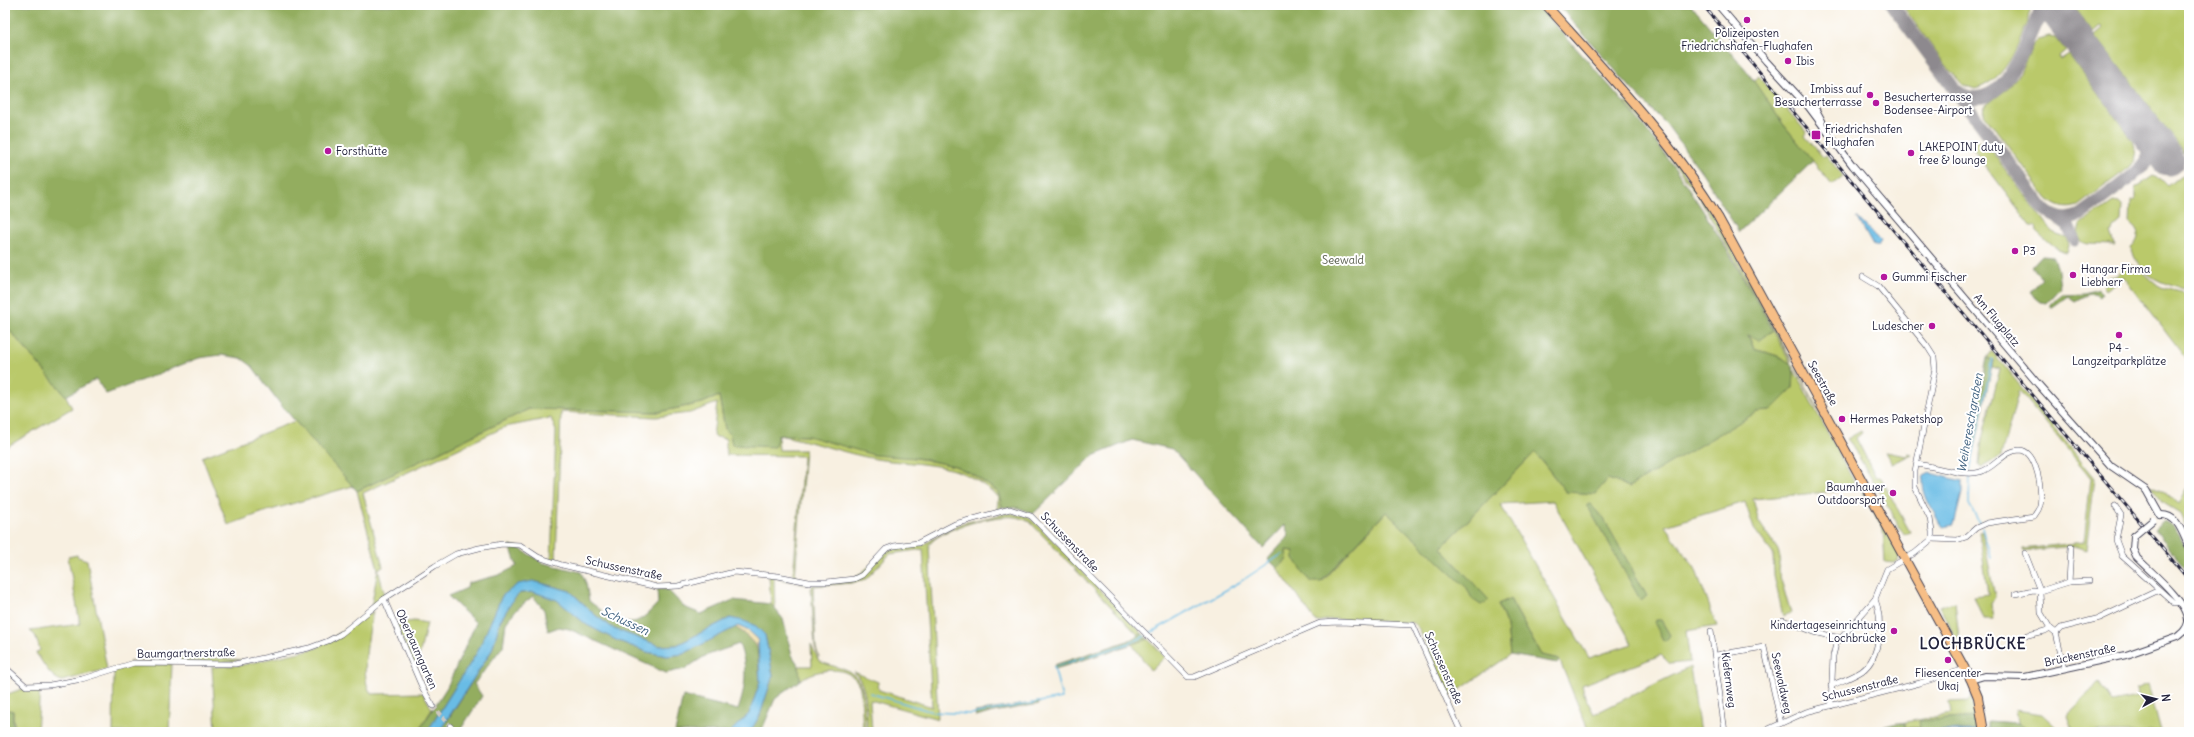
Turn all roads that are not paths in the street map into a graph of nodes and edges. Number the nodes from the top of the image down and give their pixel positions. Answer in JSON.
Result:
{"nodes":[{"id":1,"x":1546,"y":5,"type":"edge"},
{"id":2,"x":1718,"y":5,"type":"edge"},
{"id":3,"x":1863,"y":277,"type":"dead end"},
{"id":4,"x":1917,"y":464,"type":"junction"},
{"id":5,"x":2115,"y":506,"type":"dead end"},
{"id":6,"x":2160,"y":515,"type":"junction"},
{"id":7,"x":1932,"y":539,"type":"junction"},
{"id":8,"x":2070,"y":547,"type":"dead end"},
{"id":9,"x":2189,"y":547,"type":"edge"},
{"id":10,"x":2025,"y":553,"type":"dead end"},
{"id":11,"x":1906,"y":558,"type":"junction"},
{"id":12,"x":435,"y":566,"type":"joint"},
{"id":13,"x":2089,"y":581,"type":"dead end"},
{"id":14,"x":2069,"y":582,"type":"junction"},
{"id":15,"x":2159,"y":590,"type":"junction"},
{"id":16,"x":2040,"y":591,"type":"junction"},
{"id":17,"x":2014,"y":594,"type":"dead end"},
{"id":18,"x":384,"y":599,"type":"junction"},
{"id":19,"x":1875,"y":599,"type":"junction"},
{"id":20,"x":2180,"y":602,"type":"junction"},
{"id":21,"x":1783,"y":620,"type":"dead end"},
{"id":22,"x":2188,"y":627,"type":"edge"},
{"id":23,"x":2050,"y":628,"type":"junction"},
{"id":24,"x":1711,"y":631,"type":"dead end"},
{"id":25,"x":2056,"y":633,"type":"junction"},
{"id":26,"x":2028,"y":635,"type":"dead end"},
{"id":27,"x":1840,"y":638,"type":"junction"},
{"id":28,"x":1716,"y":655,"type":"junction"},
{"id":29,"x":5,"y":667,"type":"edge"},
{"id":30,"x":2064,"y":668,"type":"junction"},
{"id":31,"x":1966,"y":669,"type":"junction"},
{"id":32,"x":1971,"y":680,"type":"junction"},
{"id":33,"x":1831,"y":686,"type":"junction"},
{"id":34,"x":433,"y":706,"type":"tunnel mouth"},
{"id":35,"x":1831,"y":706,"type":"junction"},
{"id":36,"x":1781,"y":723,"type":"junction"},
{"id":37,"x":450,"y":726,"type":"tunnel mouth"},
{"id":38,"x":456,"y":732,"type":"edge"},
{"id":39,"x":1461,"y":732,"type":"edge"},
{"id":40,"x":1725,"y":732,"type":"edge"},
{"id":41,"x":1762,"y":732,"type":"edge"},
{"id":42,"x":1984,"y":732,"type":"edge"}],
"edges":[{"from":1,"to":11,"type":"main road","name":"Seestraße"},
{"from":2,"to":6,"type":"street","name":"Am Flugplatz"},
{"from":3,"to":4,"type":"street"},
{"from":4,"to":7,"type":"street"},
{"from":4,"to":7,"type":"street"},
{"from":5,"to":15,"type":"street"},
{"from":6,"to":9,"type":"street"},
{"from":6,"to":20,"type":"street","name":"Brückenstraße","bridge":true},
{"from":7,"to":11,"type":"street"},
{"from":8,"to":14,"type":"street"},
{"from":10,"to":16,"type":"street"},
{"from":11,"to":19,"type":"street"},
{"from":11,"to":31,"type":"main road","name":"Seestraße"},
{"from":12,"to":18,"type":"street","name":"Baumgartnerstraße"},
{"from":12,"to":39,"type":"street","name":"Schussenstraße"},
{"from":13,"to":14,"type":"street"},
{"from":14,"to":16,"type":"street"},
{"from":15,"to":20,"type":"street"},
{"from":15,"to":25,"type":"street"},
{"from":16,"to":17,"type":"street"},
{"from":16,"to":23,"type":"street"},
{"from":18,"to":29,"type":"street","name":"Baumgartnerstraße"},
{"from":18,"to":34,"type":"street","name":"Oberbaumgarten"},
{"from":19,"to":27,"type":"street"},
{"from":19,"to":33,"type":"street"},
{"from":20,"to":22,"type":"street","name":"Brückenstraße"},
{"from":21,"to":27,"type":"street"},
{"from":22,"to":30,"type":"street","name":"Brückenstraße"},
{"from":23,"to":25,"type":"street"},
{"from":23,"to":26,"type":"street"},
{"from":24,"to":28,"type":"street","name":"Kiefernweg"},
{"from":25,"to":30,"type":"street"},
{"from":27,"to":33,"type":"street"},
{"from":28,"to":36,"type":"street","name":"Seewaldweg"},
{"from":28,"to":40,"type":"street","name":"Kiefernweg"},
{"from":30,"to":32,"type":"street","name":"Brückenstraße"},
{"from":31,"to":32,"type":"main road","name":"Seestraße"},
{"from":31,"to":35,"type":"street","name":"Schussenstraße"},
{"from":32,"to":42,"type":"main road","name":"Seestraße"},
{"from":33,"to":35,"type":"street"},
{"from":35,"to":36,"type":"street","name":"Schussenstraße"},
{"from":36,"to":41,"type":"street","name":"Schussenstraße"},
{"from":37,"to":38,"type":"street"}]}
